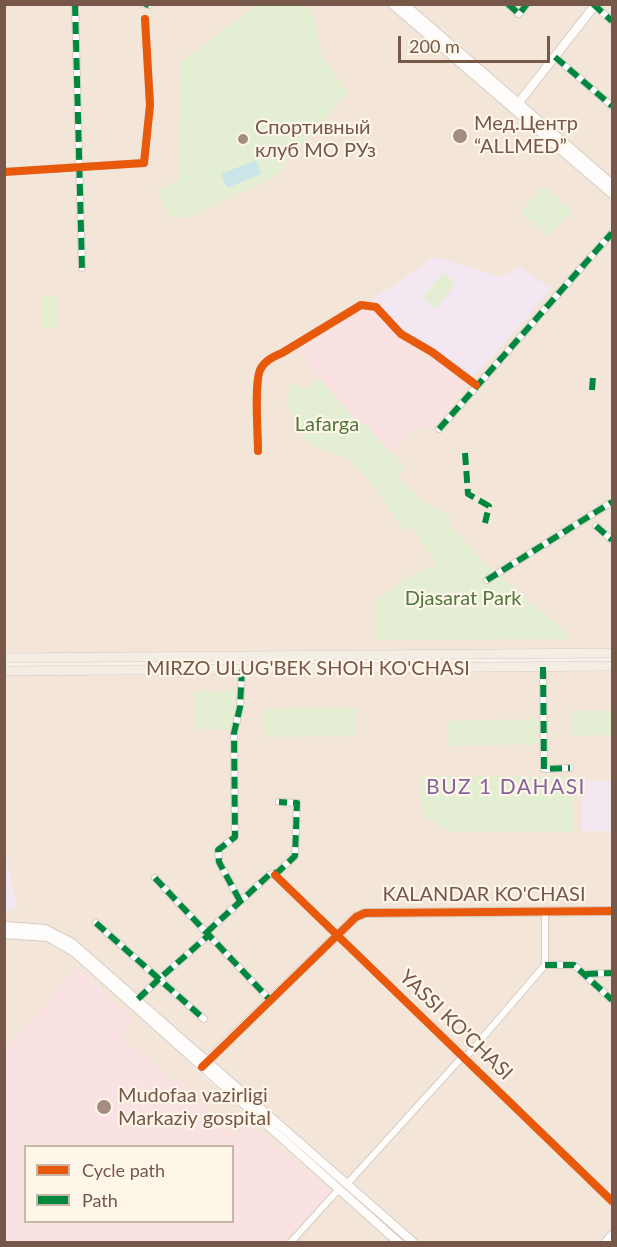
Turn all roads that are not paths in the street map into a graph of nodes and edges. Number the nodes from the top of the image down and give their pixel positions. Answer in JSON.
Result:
{"nodes":[{"id":1,"x":75,"y":4,"type":"edge"},
{"id":2,"x":392,"y":4,"type":"edge"},
{"id":3,"x":404,"y":4,"type":"edge"},
{"id":4,"x":508,"y":4,"type":"edge"},
{"id":5,"x":527,"y":4,"type":"edge"},
{"id":6,"x":595,"y":5,"type":"edge"},
{"id":7,"x":145,"y":19,"type":"dead end"},
{"id":8,"x":612,"y":21,"type":"edge"},
{"id":9,"x":555,"y":57,"type":"junction"},
{"id":10,"x":516,"y":105,"type":"junction"},
{"id":11,"x":612,"y":106,"type":"edge"},
{"id":12,"x":80,"y":165,"type":"junction"},
{"id":13,"x":4,"y":172,"type":"edge"},
{"id":14,"x":612,"y":183,"type":"edge"},
{"id":15,"x":612,"y":194,"type":"edge"},
{"id":16,"x":612,"y":233,"type":"edge"},
{"id":17,"x":82,"y":268,"type":"dead end"},
{"id":18,"x":476,"y":385,"type":"junction"},
{"id":19,"x":439,"y":429,"type":"dead end"},
{"id":20,"x":258,"y":452,"type":"dead end"},
{"id":21,"x":612,"y":502,"type":"edge"},
{"id":22,"x":596,"y":526,"type":"dead end"},
{"id":23,"x":612,"y":540,"type":"edge"},
{"id":24,"x":487,"y":580,"type":"dead end"},
{"id":25,"x":612,"y":653,"type":"edge"},
{"id":26,"x":228,"y":656,"type":"junction"},
{"id":27,"x":4,"y":658,"type":"edge"},
{"id":28,"x":612,"y":666,"type":"edge"},
{"id":29,"x":543,"y":667,"type":"junction"},
{"id":30,"x":242,"y":669,"type":"junction"},
{"id":31,"x":228,"y":670,"type":"junction"},
{"id":32,"x":4,"y":671,"type":"edge"},
{"id":33,"x":570,"y":768,"type":"dead end"},
{"id":34,"x":279,"y":802,"type":"dead end"},
{"id":35,"x":275,"y":874,"type":"junction"},
{"id":36,"x":155,"y":878,"type":"dead end"},
{"id":37,"x":240,"y":901,"type":"junction"},
{"id":38,"x":612,"y":911,"type":"edge"},
{"id":39,"x":545,"y":912,"type":"junction"},
{"id":40,"x":96,"y":923,"type":"dead end"},
{"id":41,"x":4,"y":926,"type":"edge"},
{"id":42,"x":4,"y":934,"type":"edge"},
{"id":43,"x":208,"y":934,"type":"junction"},
{"id":44,"x":338,"y":936,"type":"junction"},
{"id":45,"x":546,"y":965,"type":"junction"},
{"id":46,"x":612,"y":973,"type":"edge"},
{"id":47,"x":586,"y":974,"type":"junction"},
{"id":48,"x":159,"y":979,"type":"junction"},
{"id":49,"x":138,"y":999,"type":"junction"},
{"id":50,"x":612,"y":1000,"type":"edge"},
{"id":51,"x":271,"y":1001,"type":"junction"},
{"id":52,"x":149,"y":1014,"type":"junction"},
{"id":53,"x":204,"y":1019,"type":"dead end"},
{"id":54,"x":465,"y":1056,"type":"junction"},
{"id":55,"x":204,"y":1064,"type":"junction"},
{"id":56,"x":343,"y":1186,"type":"junction"},
{"id":57,"x":612,"y":1200,"type":"edge"},
{"id":58,"x":612,"y":1235,"type":"edge"},
{"id":59,"x":291,"y":1242,"type":"edge"},
{"id":60,"x":398,"y":1242,"type":"edge"},
{"id":61,"x":413,"y":1242,"type":"edge"},
{"id":62,"x":606,"y":1242,"type":"edge"}],
"edges":[{"from":1,"to":12,"type":"street"},
{"from":2,"to":10,"type":"main road"},
{"from":3,"to":10,"type":"main road"},
{"from":4,"to":5,"type":"street"},
{"from":6,"to":8,"type":"street"},
{"from":6,"to":9,"type":"main road"},
{"from":7,"to":12,"type":"street"},
{"from":9,"to":10,"type":"main road"},
{"from":9,"to":11,"type":"street"},
{"from":10,"to":14,"type":"main road"},
{"from":10,"to":15,"type":"main road"},
{"from":12,"to":13,"type":"street"},
{"from":12,"to":17,"type":"street"},
{"from":16,"to":18,"type":"street"},
{"from":18,"to":19,"type":"street"},
{"from":18,"to":20,"type":"street"},
{"from":21,"to":24,"type":"street"},
{"from":22,"to":23,"type":"street"},
{"from":25,"to":26,"type":"main road","name":"MIRZO ULUG'BEK SHOH KO'CHASI"},
{"from":26,"to":27,"type":"main road","name":"MIRZO ULUG'BEK SHOH KO'CHASI"},
{"from":26,"to":31,"type":"main road"},
{"from":28,"to":29,"type":"main road","name":"MIRZO ULUG'BEK SHOH KO'CHASI"},
{"from":29,"to":30,"type":"main road","name":"MIRZO ULUG'BEK SHOH KO'CHASI"},
{"from":29,"to":33,"type":"street"},
{"from":30,"to":31,"type":"main road","name":"MIRZO ULUG'BEK SHOH KO'CHASI"},
{"from":30,"to":37,"type":"street"},
{"from":31,"to":32,"type":"main road","name":"MIRZO ULUG'BEK SHOH KO'CHASI"},
{"from":34,"to":35,"type":"street"},
{"from":35,"to":37,"type":"street"},
{"from":35,"to":44,"type":"street","name":"YASSI KO'CHASI"},
{"from":36,"to":43,"type":"street"},
{"from":37,"to":43,"type":"street"},
{"from":38,"to":39,"type":"main road","name":"KALANDAR KO'CHASI"},
{"from":39,"to":44,"type":"main road","name":"KALANDAR KO'CHASI"},
{"from":39,"to":45,"type":"street"},
{"from":40,"to":48,"type":"street"},
{"from":41,"to":49,"type":"main road"},
{"from":42,"to":52,"type":"main road"},
{"from":43,"to":48,"type":"street"},
{"from":43,"to":51,"type":"street"},
{"from":44,"to":51,"type":"main road","name":"KALANDAR KO'CHASI"},
{"from":44,"to":54,"type":"street","name":"YASSI KO'CHASI"},
{"from":45,"to":47,"type":"street"},
{"from":45,"to":54,"type":"street"},
{"from":46,"to":47,"type":"street"},
{"from":47,"to":50,"type":"street"},
{"from":48,"to":49,"type":"street"},
{"from":48,"to":53,"type":"street"},
{"from":49,"to":52,"type":"main road"},
{"from":51,"to":55,"type":"main road","name":"KALANDAR KO'CHASI"},
{"from":52,"to":55,"type":"main road"},
{"from":54,"to":56,"type":"street"},
{"from":54,"to":57,"type":"street","name":"YASSI KO'CHASI"},
{"from":55,"to":56,"type":"main road"},
{"from":56,"to":59,"type":"street"},
{"from":56,"to":60,"type":"main road"},
{"from":56,"to":61,"type":"main road"},
{"from":58,"to":62,"type":"main road"}]}
